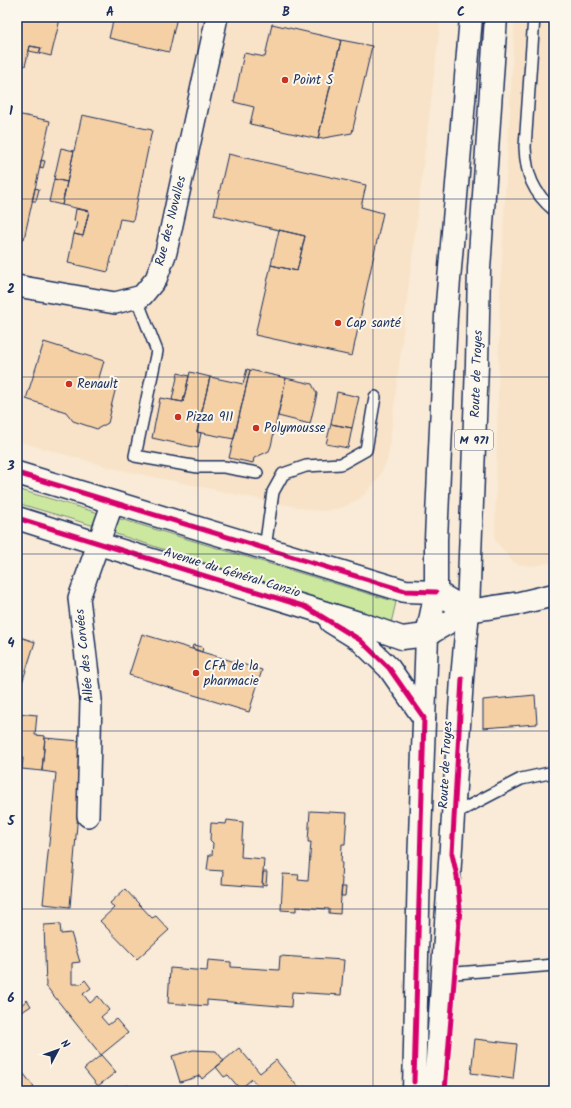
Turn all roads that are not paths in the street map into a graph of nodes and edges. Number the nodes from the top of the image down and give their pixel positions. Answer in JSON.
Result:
{"nodes":[{"id":1,"x":218,"y":17,"type":"edge"},
{"id":2,"x":471,"y":17,"type":"edge"},
{"id":3,"x":496,"y":17,"type":"edge"},
{"id":4,"x":534,"y":17,"type":"edge"},
{"id":5,"x":554,"y":210,"type":"edge"},
{"id":6,"x":17,"y":286,"type":"edge"},
{"id":7,"x":136,"y":298,"type":"junction"},
{"id":8,"x":375,"y":397,"type":"dead end"},
{"id":9,"x":17,"y":473,"type":"edge"},
{"id":10,"x":257,"y":473,"type":"dead end"},
{"id":11,"x":113,"y":502,"type":"junction"},
{"id":12,"x":17,"y":518,"type":"edge"},
{"id":13,"x":99,"y":544,"type":"junction"},
{"id":14,"x":265,"y":548,"type":"junction"},
{"id":15,"x":436,"y":592,"type":"junction"},
{"id":16,"x":554,"y":595,"type":"edge"},
{"id":17,"x":306,"y":607,"type":"junction"},
{"id":18,"x":462,"y":611,"type":"junction"},
{"id":19,"x":427,"y":635,"type":"junction"},
{"id":20,"x":424,"y":718,"type":"junction"},
{"id":21,"x":554,"y":772,"type":"edge"},
{"id":22,"x":454,"y":814,"type":"junction"},
{"id":23,"x":88,"y":816,"type":"dead end"},
{"id":24,"x":554,"y":965,"type":"edge"},
{"id":25,"x":444,"y":974,"type":"junction"},
{"id":26,"x":414,"y":1091,"type":"edge"},
{"id":27,"x":435,"y":1091,"type":"edge"}],
"edges":[{"from":1,"to":7,"type":"street","name":"Rue des Novalles"},
{"from":2,"to":15,"type":"main road","number":"M 971"},
{"from":3,"to":18,"type":"main road","name":"Route de Troyes","number":"M 971"},
{"from":4,"to":5,"type":"lane"},
{"from":6,"to":7,"type":"street","name":"Rue des Novalles"},
{"from":7,"to":10,"type":"lane"},
{"from":8,"to":14,"type":"lane"},
{"from":9,"to":11,"type":"main road"},
{"from":11,"to":13,"type":"street","name":"Allée des Corvées"},
{"from":11,"to":14,"type":"main road"},
{"from":12,"to":13,"type":"main road","name":"Avenue du Général Canzio"},
{"from":13,"to":17,"type":"main road","name":"Avenue du Général Canzio"},
{"from":13,"to":23,"type":"street","name":"Allée des Corvées"},
{"from":14,"to":15,"type":"main road"},
{"from":15,"to":18,"type":"main road"},
{"from":15,"to":19,"type":"main road","number":"M 971"},
{"from":16,"to":18,"type":"main road"},
{"from":17,"to":19,"type":"main road","name":"Avenue du Général Canzio"},
{"from":17,"to":20,"type":"main road","name":"Avenue du Général Canzio"},
{"from":18,"to":19,"type":"main road","name":"Avenue du Général Canzio"},
{"from":18,"to":22,"type":"main road","name":"Route de Troyes","number":"M 971"},
{"from":19,"to":20,"type":"main road","number":"M 971"},
{"from":20,"to":26,"type":"main road","number":"M 971"},
{"from":21,"to":22,"type":"lane"},
{"from":22,"to":25,"type":"main road","name":"Route de Troyes","number":"M 971"},
{"from":24,"to":25,"type":"lane"},
{"from":25,"to":27,"type":"main road","name":"Route de Troyes","number":"M 971"}]}
